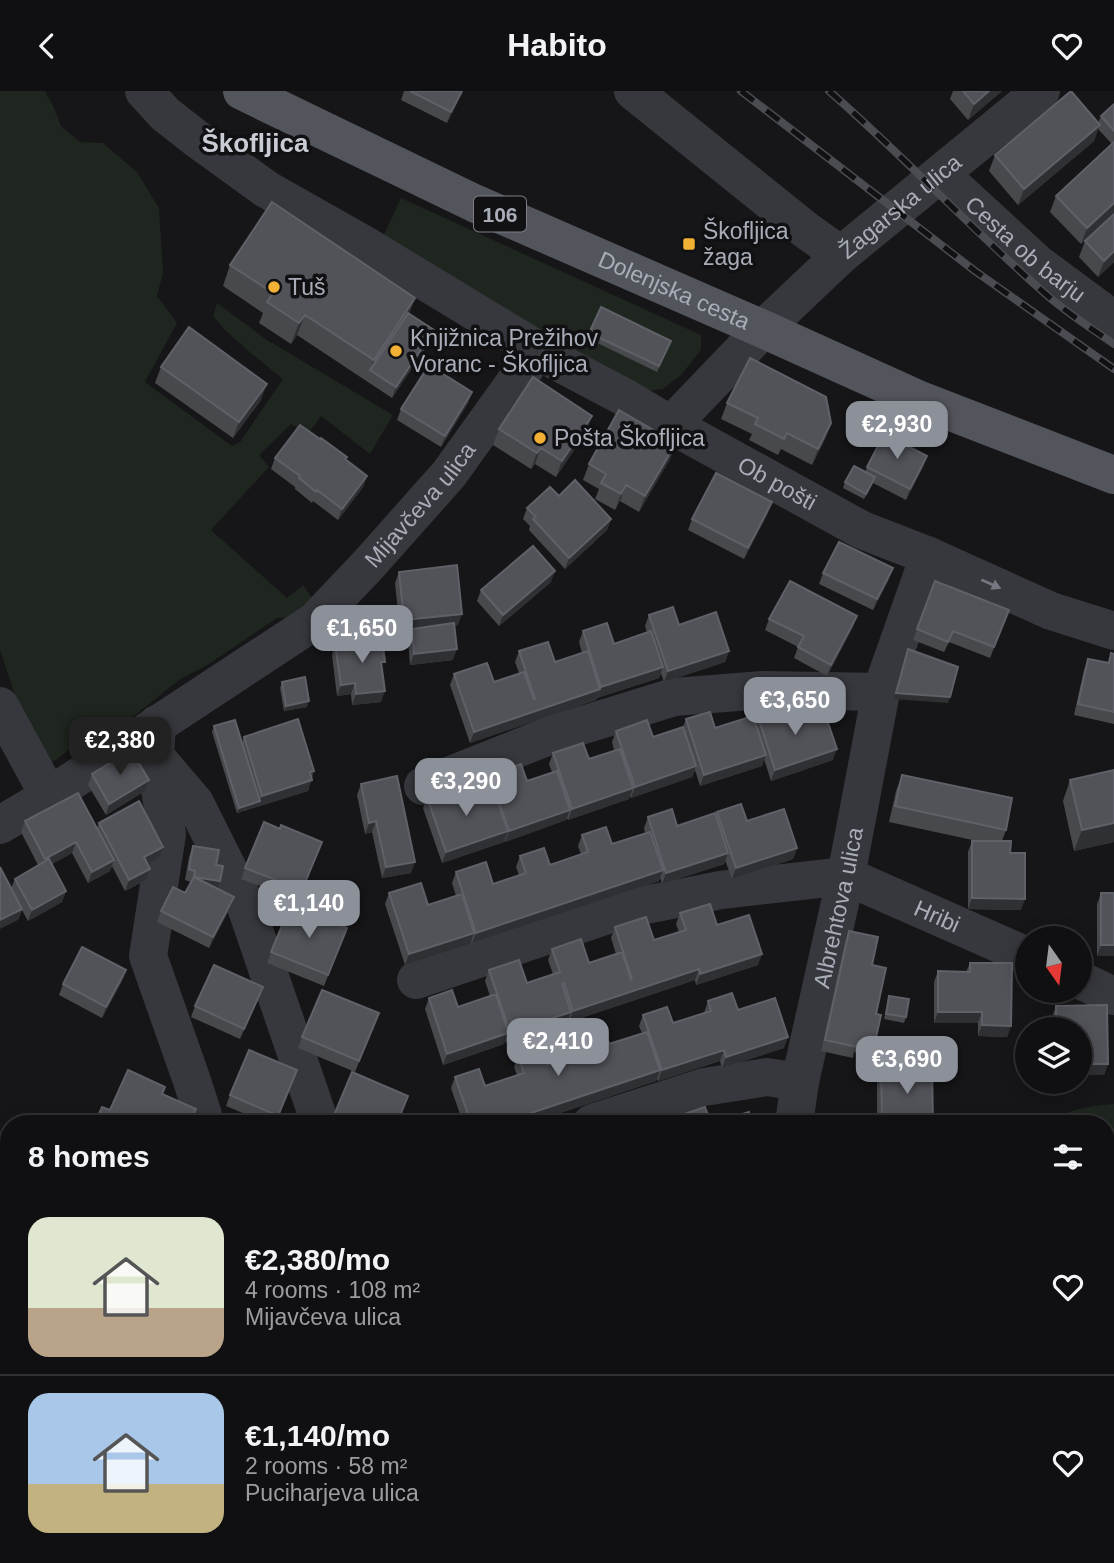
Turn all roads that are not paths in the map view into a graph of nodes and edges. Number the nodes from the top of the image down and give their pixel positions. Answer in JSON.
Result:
{"nodes":[{"id":1,"x":145,"y":91,"type":"edge"},
{"id":2,"x":242,"y":91,"type":"edge"},
{"id":3,"x":633,"y":91,"type":"edge"},
{"id":4,"x":1041,"y":91,"type":"edge"},
{"id":5,"x":940,"y":174,"type":"junction"},
{"id":6,"x":841,"y":255,"type":"junction"},
{"id":7,"x":1114,"y":320,"type":"edge"},
{"id":8,"x":763,"y":329,"type":"junction"},
{"id":9,"x":538,"y":350,"type":"junction"},
{"id":10,"x":671,"y":425,"type":"junction"},
{"id":11,"x":1114,"y":475,"type":"edge"},
{"id":12,"x":929,"y":557,"type":"junction"},
{"id":13,"x":1114,"y":631,"type":"edge"},
{"id":14,"x":881,"y":692,"type":"junction"},
{"id":15,"x":0,"y":706,"type":"edge"},
{"id":16,"x":156,"y":740,"type":"junction"},
{"id":17,"x":423,"y":786,"type":"dead end"},
{"id":18,"x":49,"y":796,"type":"junction"},
{"id":19,"x":0,"y":825,"type":"edge"},
{"id":20,"x":846,"y":876,"type":"junction"},
{"id":21,"x":1015,"y":951,"type":"edge"},
{"id":22,"x":416,"y":980,"type":"dead end"},
{"id":23,"x":1092,"y":986,"type":"edge"},
{"id":24,"x":1114,"y":996,"type":"edge"},
{"id":25,"x":800,"y":1082,"type":"junction"},
{"id":26,"x":202,"y":1115,"type":"edge"},
{"id":27,"x":317,"y":1115,"type":"edge"},
{"id":28,"x":617,"y":1115,"type":"edge"},
{"id":29,"x":795,"y":1115,"type":"edge"}],
"edges":[{"from":1,"to":9,"type":"street","name":"Ob pošti"},
{"from":2,"to":8,"type":"main road","name":"Dolenjska cesta","number":"106"},
{"from":3,"to":6,"type":"street"},
{"from":4,"to":5,"type":"street","name":"Žagarska ulica"},
{"from":5,"to":6,"type":"street","name":"Žagarska ulica"},
{"from":5,"to":7,"type":"street","name":"Cesta ob barju"},
{"from":6,"to":8,"type":"street","name":"Žagarska ulica"},
{"from":8,"to":10,"type":"street","name":"Žagarska ulica"},
{"from":8,"to":11,"type":"main road","name":"Dolenjska cesta","number":"106"},
{"from":9,"to":10,"type":"street","name":"Ob pošti"},
{"from":9,"to":16,"type":"street","name":"Mijavčeva ulica"},
{"from":10,"to":12,"type":"street","name":"Ob pošti"},
{"from":12,"to":13,"type":"street","name":"Ob pošti","one_way":true},
{"from":12,"to":14,"type":"street","name":"Albrehtova ulica"},
{"from":14,"to":17,"type":"street"},
{"from":14,"to":20,"type":"street","name":"Albrehtova ulica"},
{"from":15,"to":18,"type":"street"},
{"from":16,"to":18,"type":"street","name":"Mijavčeva ulica"},
{"from":16,"to":26,"type":"street"},
{"from":16,"to":27,"type":"street"},
{"from":18,"to":19,"type":"street","name":"Mijavčeva ulica"},
{"from":20,"to":21,"type":"street","name":"Hribi"},
{"from":20,"to":22,"type":"street"},
{"from":20,"to":25,"type":"street","name":"Albrehtova ulica"},
{"from":23,"to":24,"type":"street"},
{"from":25,"to":28,"type":"street"},
{"from":25,"to":29,"type":"street","name":"Albrehtova ulica"}]}
